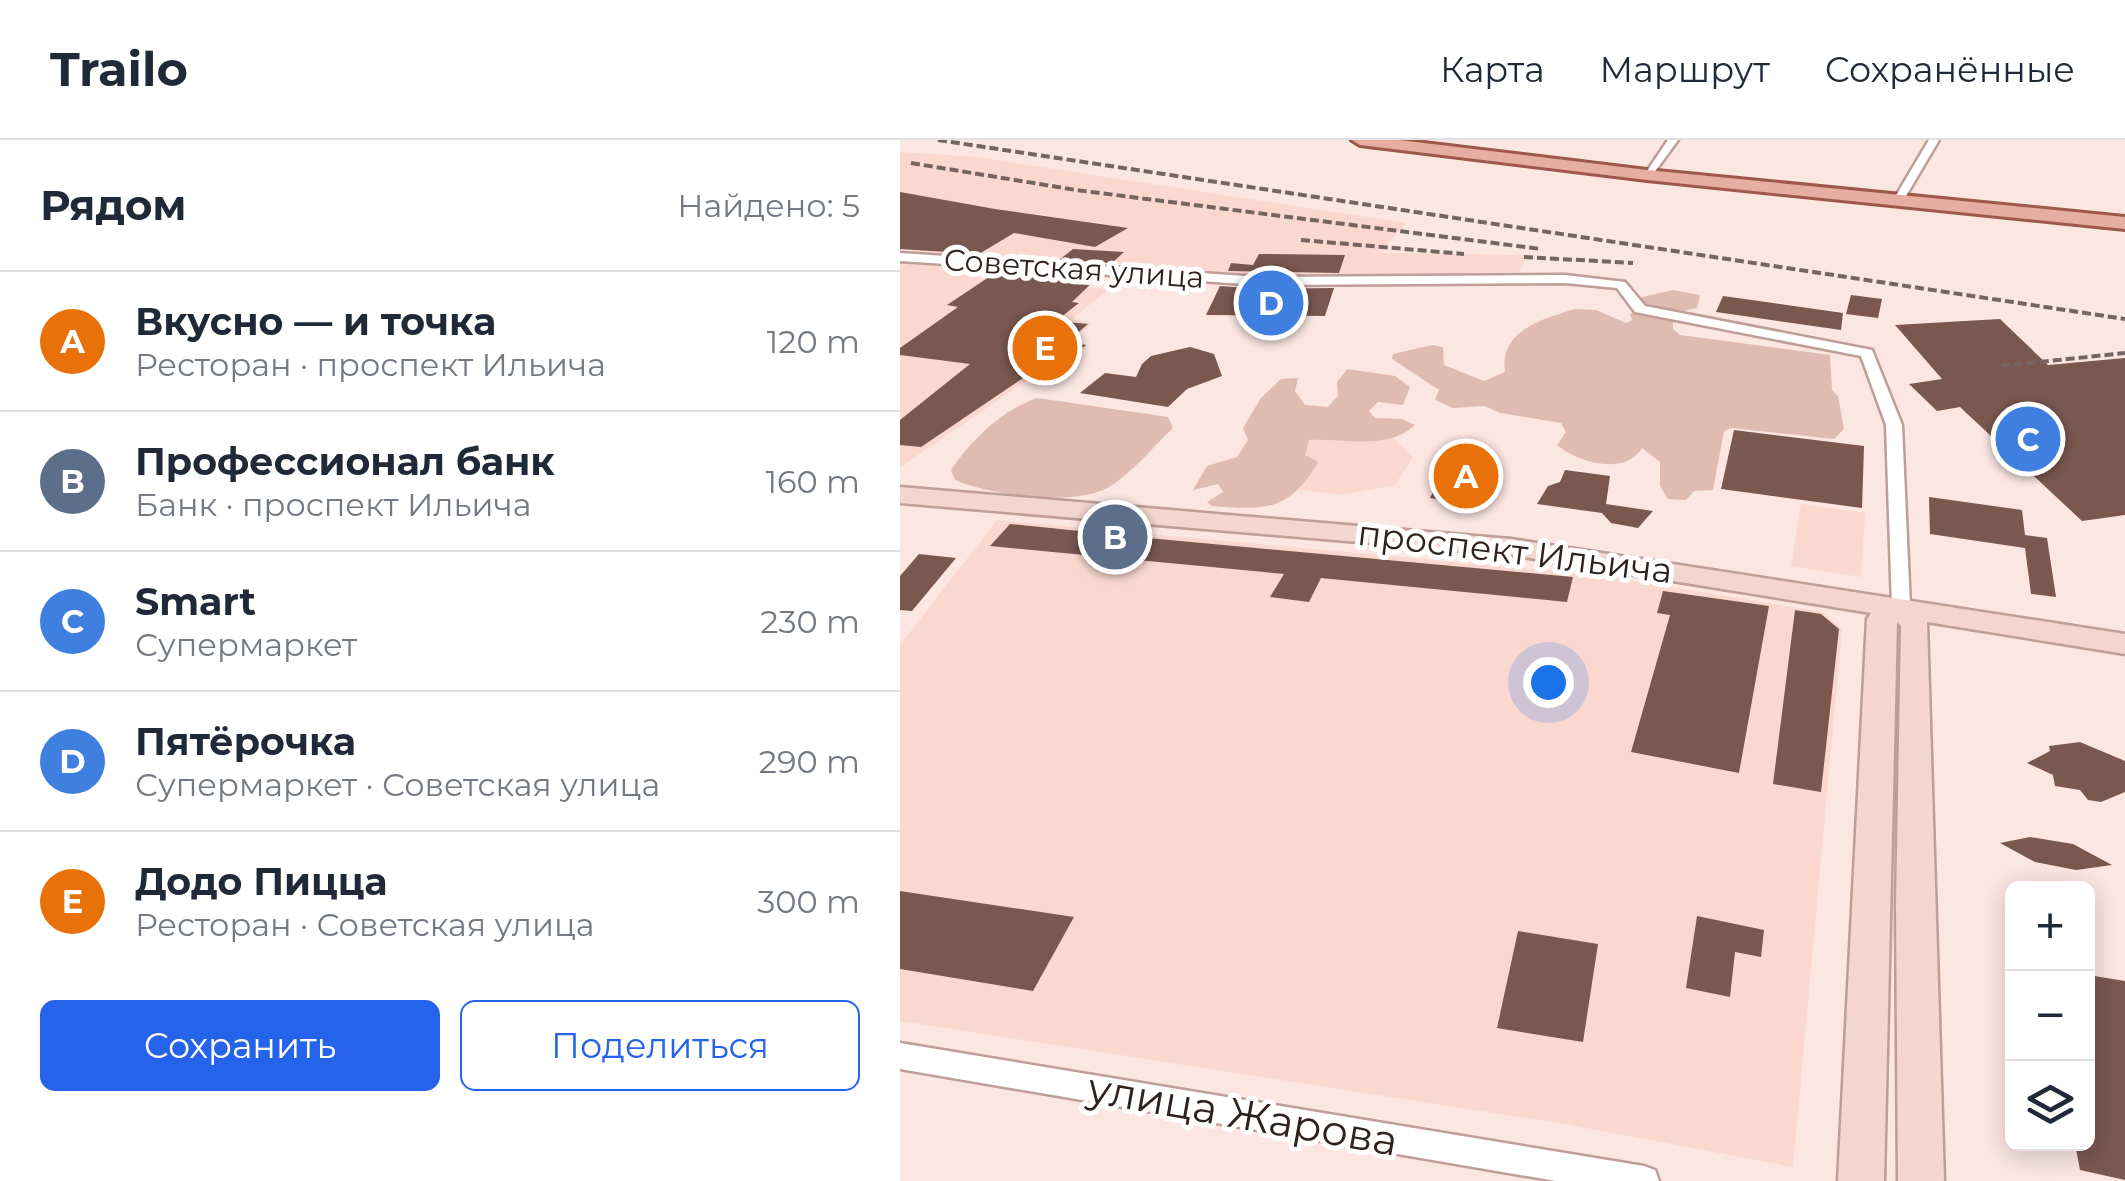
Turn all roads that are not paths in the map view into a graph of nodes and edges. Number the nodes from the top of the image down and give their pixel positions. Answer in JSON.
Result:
{"nodes":[{"id":1,"x":1360,"y":140,"type":"edge"},
{"id":2,"x":1673,"y":140,"type":"edge"},
{"id":3,"x":1934,"y":140,"type":"edge"},
{"id":4,"x":1647,"y":175,"type":"junction"},
{"id":5,"x":1900,"y":199,"type":"junction"},
{"id":6,"x":2125,"y":223,"type":"edge"},
{"id":7,"x":900,"y":257,"type":"edge"},
{"id":8,"x":900,"y":495,"type":"edge"},
{"id":9,"x":1901,"y":607,"type":"junction"},
{"id":10,"x":2125,"y":644,"type":"edge"},
{"id":11,"x":900,"y":1056,"type":"edge"},
{"id":12,"x":1644,"y":1181,"type":"edge"},
{"id":13,"x":1860,"y":1181,"type":"edge"},
{"id":14,"x":1921,"y":1181,"type":"edge"}],
"edges":[{"from":1,"to":4,"type":"main road"},
{"from":2,"to":4,"type":"street"},
{"from":3,"to":5,"type":"street"},
{"from":4,"to":5,"type":"main road"},
{"from":5,"to":6,"type":"main road"},
{"from":7,"to":9,"type":"street","name":"Советская улица"},
{"from":8,"to":9,"type":"street","name":"проспект Ильича"},
{"from":9,"to":10,"type":"street","name":"проспект Ильича"},
{"from":9,"to":13,"type":"street"},
{"from":9,"to":14,"type":"street"},
{"from":11,"to":12,"type":"street","name":"улица Жарова"}]}
